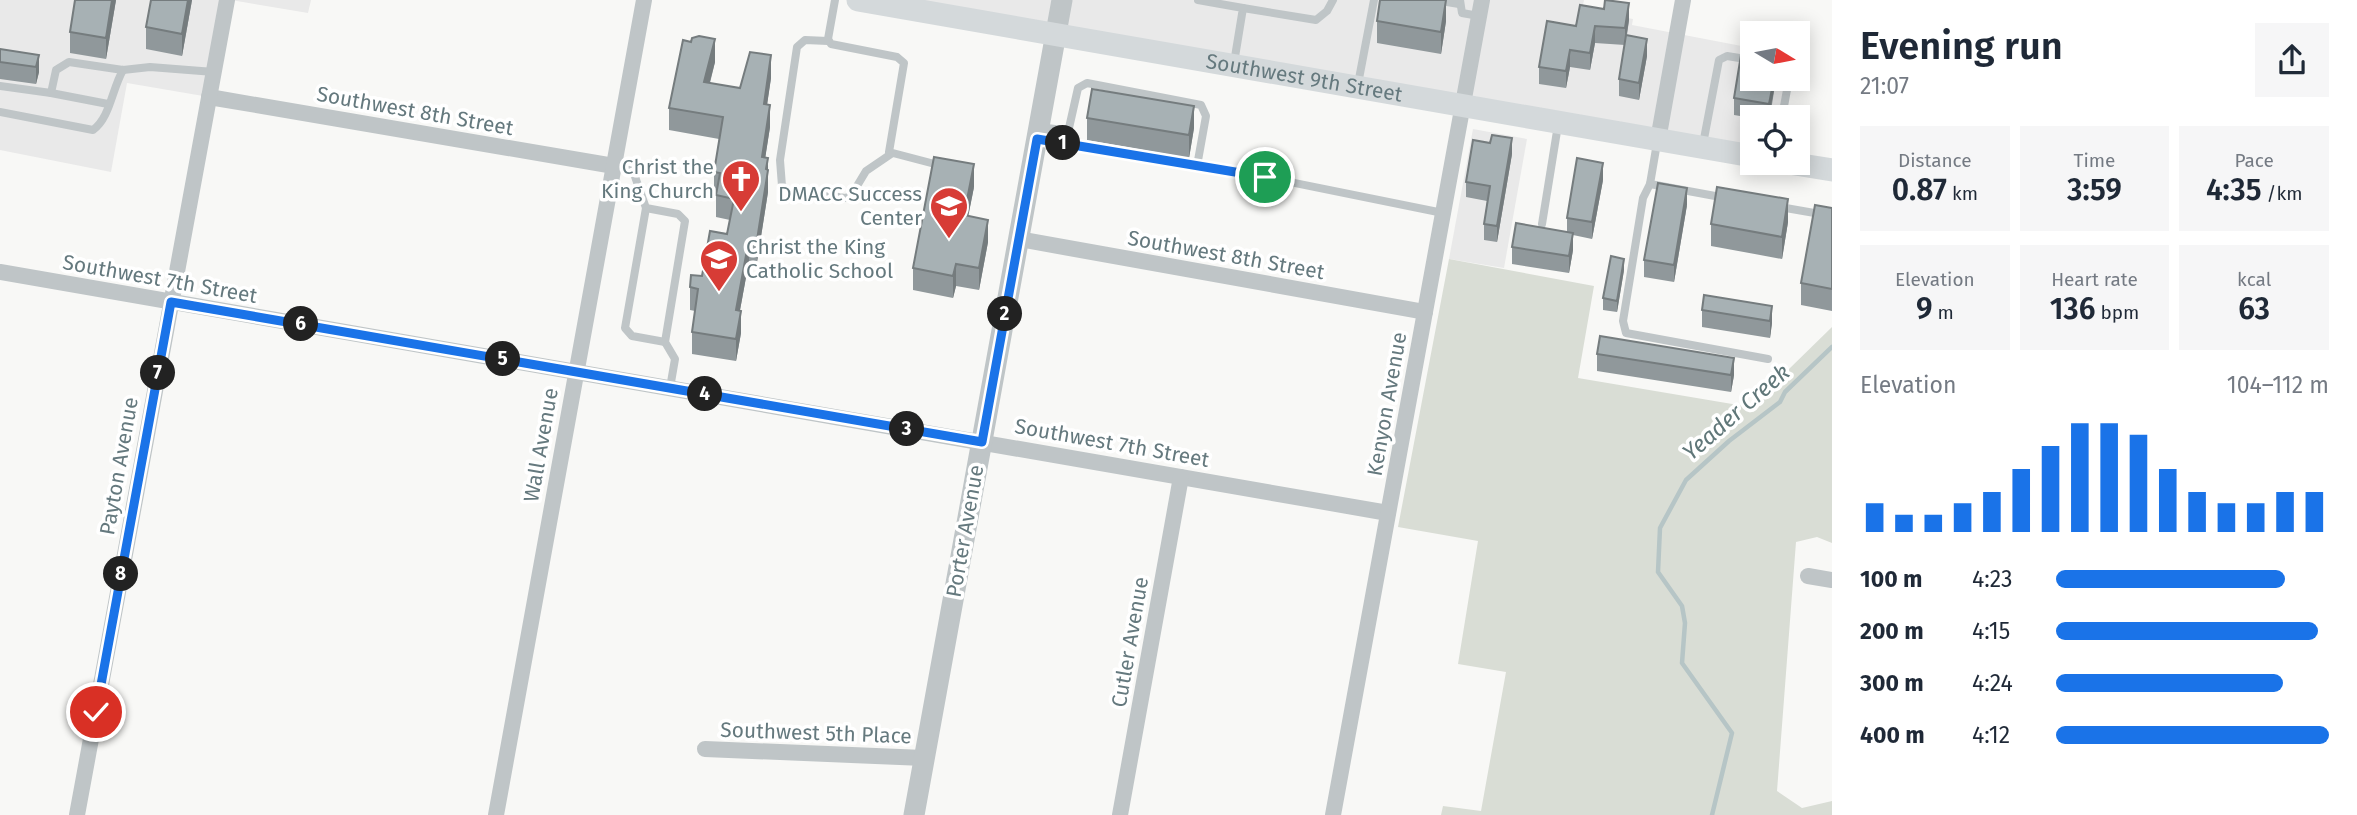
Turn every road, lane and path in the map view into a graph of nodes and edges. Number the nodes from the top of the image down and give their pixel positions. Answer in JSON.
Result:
{"nodes":[{"id":1,"x":227,"y":0,"type":"edge"},
{"id":2,"x":644,"y":0,"type":"edge"},
{"id":3,"x":835,"y":0,"type":"edge"},
{"id":4,"x":858,"y":0,"type":"edge"},
{"id":5,"x":1062,"y":0,"type":"edge"},
{"id":6,"x":1198,"y":0,"type":"edge"},
{"id":7,"x":1333,"y":0,"type":"edge"},
{"id":8,"x":1374,"y":0,"type":"edge"},
{"id":9,"x":1435,"y":0,"type":"edge"},
{"id":10,"x":1683,"y":0,"type":"edge"},
{"id":11,"x":1460,"y":2,"type":"edge"},
{"id":12,"x":913,"y":5,"type":"edge"},
{"id":13,"x":1244,"y":8,"type":"junction"},
{"id":14,"x":1480,"y":8,"type":"edge"},
{"id":15,"x":1056,"y":35,"type":"junction"},
{"id":16,"x":828,"y":41,"type":"junction"},
{"id":17,"x":1740,"y":58,"type":"edge"},
{"id":18,"x":1233,"y":65,"type":"junction"},
{"id":19,"x":123,"y":70,"type":"junction"},
{"id":20,"x":214,"y":72,"type":"junction"},
{"id":21,"x":0,"y":86,"type":"edge"},
{"id":22,"x":1358,"y":87,"type":"junction"},
{"id":23,"x":51,"y":93,"type":"junction"},
{"id":24,"x":209,"y":97,"type":"junction"},
{"id":25,"x":108,"y":104,"type":"junction"},
{"id":26,"x":1463,"y":106,"type":"junction"},
{"id":27,"x":0,"y":112,"type":"edge"},
{"id":28,"x":1558,"y":122,"type":"junction"},
{"id":29,"x":1038,"y":133,"type":"junction"},
{"id":30,"x":1658,"y":140,"type":"junction"},
{"id":31,"x":1702,"y":148,"type":"junction"},
{"id":32,"x":891,"y":154,"type":"junction"},
{"id":33,"x":1740,"y":154,"type":"edge"},
{"id":34,"x":931,"y":163,"type":"edge"},
{"id":35,"x":614,"y":166,"type":"junction"},
{"id":36,"x":1197,"y":166,"type":"junction"},
{"id":37,"x":1810,"y":166,"type":"edge"},
{"id":38,"x":1832,"y":170,"type":"edge"},
{"id":39,"x":1650,"y":184,"type":"junction"},
{"id":40,"x":1741,"y":200,"type":"edge"},
{"id":41,"x":1767,"y":205,"type":"edge"},
{"id":42,"x":646,"y":208,"type":"junction"},
{"id":43,"x":1443,"y":213,"type":"junction"},
{"id":44,"x":1832,"y":216,"type":"edge"},
{"id":45,"x":1542,"y":224,"type":"dead end"},
{"id":46,"x":1019,"y":239,"type":"junction"},
{"id":47,"x":0,"y":272,"type":"edge"},
{"id":48,"x":171,"y":302,"type":"junction"},
{"id":49,"x":1425,"y":312,"type":"junction"},
{"id":50,"x":665,"y":342,"type":"junction"},
{"id":51,"x":1768,"y":359,"type":"dead end"},
{"id":52,"x":576,"y":372,"type":"junction"},
{"id":53,"x":670,"y":388,"type":"junction"},
{"id":54,"x":982,"y":442,"type":"junction"},
{"id":55,"x":1181,"y":477,"type":"junction"},
{"id":56,"x":1388,"y":513,"type":"junction"},
{"id":57,"x":1808,"y":576,"type":"dead end"},
{"id":58,"x":1832,"y":580,"type":"edge"},
{"id":59,"x":705,"y":749,"type":"dead end"},
{"id":60,"x":924,"y":758,"type":"junction"},
{"id":61,"x":77,"y":815,"type":"edge"},
{"id":62,"x":496,"y":815,"type":"edge"},
{"id":63,"x":914,"y":815,"type":"edge"},
{"id":64,"x":1120,"y":815,"type":"edge"},
{"id":65,"x":1333,"y":815,"type":"edge"}],
"edges":[{"from":1,"to":20,"type":"street","name":"Payton Avenue"},
{"from":2,"to":35,"type":"street","name":"Wall Avenue"},
{"from":3,"to":16,"type":"lane"},
{"from":4,"to":12,"type":"main road","name":"Southwest 9th Street"},
{"from":5,"to":15,"type":"street","name":"Porter Avenue"},
{"from":6,"to":13,"type":"lane"},
{"from":7,"to":13,"type":"lane"},
{"from":8,"to":22,"type":"lane"},
{"from":9,"to":11,"type":"lane"},
{"from":10,"to":30,"type":"street"},
{"from":11,"to":14,"type":"lane"},
{"from":12,"to":15,"type":"main road","name":"Southwest 9th Street"},
{"from":13,"to":18,"type":"lane"},
{"from":14,"to":26,"type":"street","name":"Kenyon Avenue"},
{"from":15,"to":18,"type":"main road","name":"Southwest 9th Street"},
{"from":15,"to":29,"type":"street","name":"Porter Avenue"},
{"from":16,"to":32,"type":"lane"},
{"from":16,"to":32,"type":"lane"},
{"from":17,"to":31,"type":"lane"},
{"from":18,"to":22,"type":"main road","name":"Southwest 9th Street"},
{"from":19,"to":20,"type":"lane"},
{"from":19,"to":23,"type":"lane"},
{"from":19,"to":25,"type":"lane"},
{"from":20,"to":24,"type":"street","name":"Payton Avenue"},
{"from":21,"to":23,"type":"lane"},
{"from":22,"to":26,"type":"main road","name":"Southwest 9th Street"},
{"from":23,"to":25,"type":"lane"},
{"from":24,"to":35,"type":"street","name":"Southwest 8th Street"},
{"from":24,"to":48,"type":"street","name":"Payton Avenue"},
{"from":25,"to":27,"type":"lane"},
{"from":26,"to":28,"type":"main road","name":"Southwest 9th Street"},
{"from":26,"to":43,"type":"street","name":"Kenyon Avenue"},
{"from":28,"to":30,"type":"main road","name":"Southwest 9th Street"},
{"from":28,"to":45,"type":"lane"},
{"from":29,"to":36,"type":"lane"},
{"from":29,"to":36,"type":"lane"},
{"from":29,"to":46,"type":"street","name":"Porter Avenue"},
{"from":30,"to":31,"type":"main road","name":"Southwest 9th Street"},
{"from":30,"to":39,"type":"lane"},
{"from":31,"to":33,"type":"main road","name":"Southwest 9th Street"},
{"from":32,"to":34,"type":"lane"},
{"from":35,"to":42,"type":"lane"},
{"from":35,"to":52,"type":"street","name":"Wall Avenue"},
{"from":36,"to":43,"type":"lane"},
{"from":37,"to":38,"type":"main road"},
{"from":39,"to":40,"type":"lane"},
{"from":39,"to":51,"type":"lane"},
{"from":41,"to":44,"type":"lane"},
{"from":42,"to":50,"type":"lane"},
{"from":42,"to":50,"type":"lane"},
{"from":43,"to":49,"type":"street","name":"Kenyon Avenue"},
{"from":46,"to":49,"type":"street","name":"Southwest 8th Street"},
{"from":46,"to":54,"type":"street","name":"Porter Avenue"},
{"from":47,"to":48,"type":"street","name":"Southwest 7th Street"},
{"from":48,"to":52,"type":"street","name":"Southwest 7th Street"},
{"from":48,"to":61,"type":"street","name":"Payton Avenue"},
{"from":49,"to":56,"type":"street","name":"Kenyon Avenue"},
{"from":50,"to":53,"type":"lane"},
{"from":52,"to":53,"type":"street","name":"Southwest 7th Street"},
{"from":52,"to":62,"type":"street","name":"Wall Avenue"},
{"from":53,"to":54,"type":"street","name":"Southwest 7th Street"},
{"from":54,"to":55,"type":"street","name":"Southwest 7th Street"},
{"from":54,"to":60,"type":"street","name":"Porter Avenue"},
{"from":55,"to":56,"type":"street","name":"Southwest 7th Street"},
{"from":55,"to":64,"type":"street","name":"Cutler Avenue"},
{"from":56,"to":65,"type":"street","name":"Kenyon Avenue"},
{"from":57,"to":58,"type":"street"},
{"from":59,"to":60,"type":"street","name":"Southwest 5th Place"},
{"from":60,"to":63,"type":"street","name":"Porter Avenue"}]}
